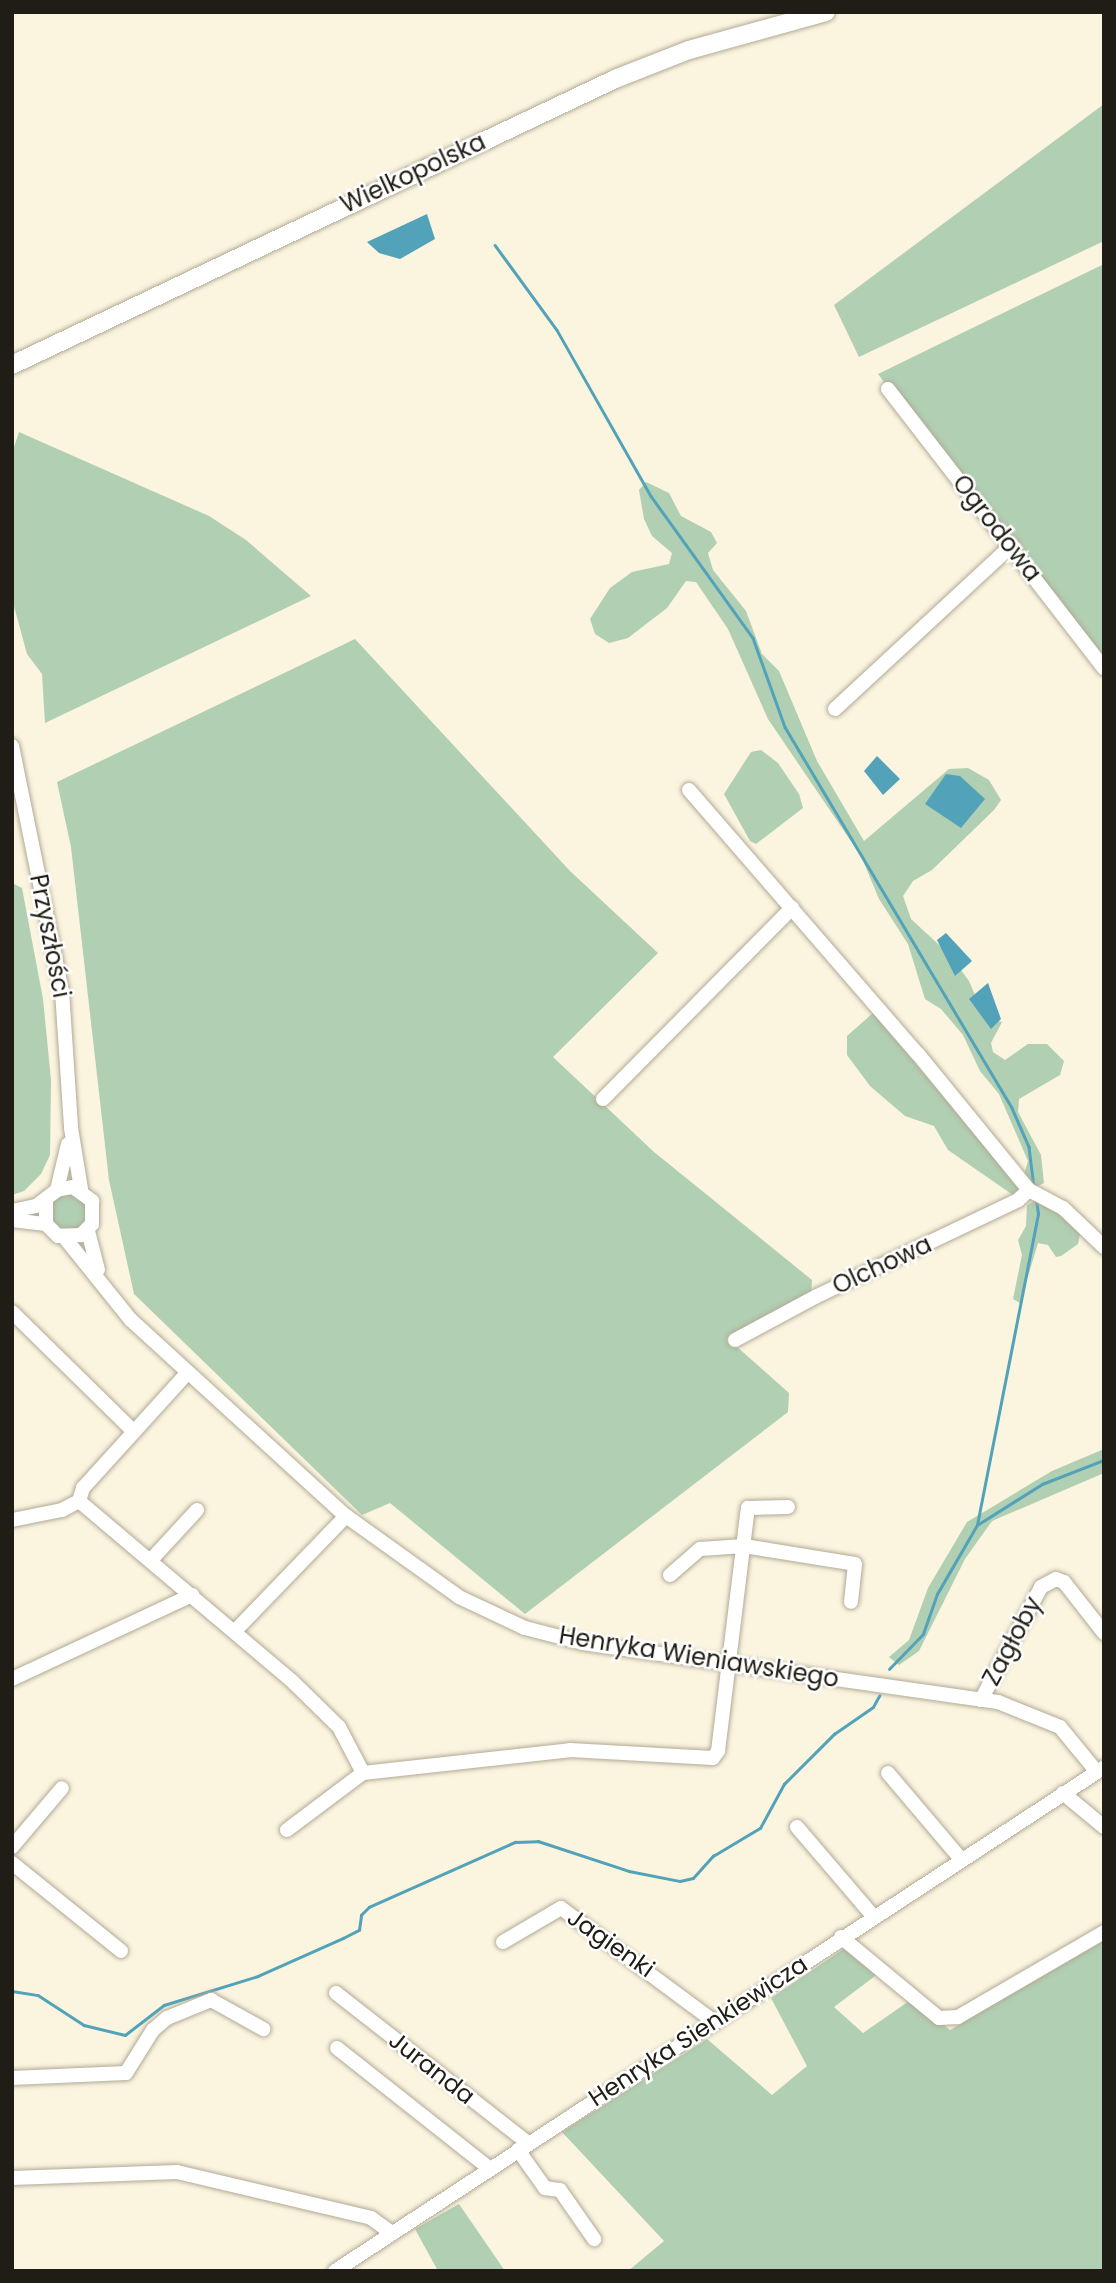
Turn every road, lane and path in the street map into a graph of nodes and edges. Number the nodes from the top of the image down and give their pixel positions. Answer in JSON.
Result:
{"nodes":[{"id":1,"x":826,"y":12,"type":"edge"},
{"id":2,"x":12,"y":365,"type":"edge"},
{"id":3,"x":888,"y":389,"type":"dead end"},
{"id":4,"x":1012,"y":545,"type":"junction"},
{"id":5,"x":1104,"y":668,"type":"edge"},
{"id":6,"x":835,"y":709,"type":"dead end"},
{"id":7,"x":12,"y":746,"type":"edge"},
{"id":8,"x":689,"y":790,"type":"dead end"},
{"id":9,"x":792,"y":908,"type":"junction"},
{"id":10,"x":603,"y":1099,"type":"dead end"},
{"id":11,"x":71,"y":1128,"type":"junction"},
{"id":12,"x":81,"y":1189,"type":"junction"},
{"id":13,"x":1029,"y":1189,"type":"junction"},
{"id":14,"x":57,"y":1190,"type":"junction"},
{"id":15,"x":46,"y":1201,"type":"junction"},
{"id":16,"x":12,"y":1210,"type":"edge"},
{"id":17,"x":12,"y":1220,"type":"edge"},
{"id":18,"x":46,"y":1224,"type":"junction"},
{"id":19,"x":88,"y":1231,"type":"junction"},
{"id":20,"x":65,"y":1238,"type":"junction"},
{"id":21,"x":1104,"y":1247,"type":"edge"},
{"id":22,"x":105,"y":1288,"type":"junction"},
{"id":23,"x":12,"y":1312,"type":"edge"},
{"id":24,"x":735,"y":1340,"type":"dead end"},
{"id":25,"x":188,"y":1372,"type":"junction"},
{"id":26,"x":134,"y":1432,"type":"junction"},
{"id":27,"x":79,"y":1501,"type":"junction"},
{"id":28,"x":788,"y":1507,"type":"dead end"},
{"id":29,"x":197,"y":1510,"type":"dead end"},
{"id":30,"x":346,"y":1516,"type":"junction"},
{"id":31,"x":12,"y":1520,"type":"edge"},
{"id":32,"x":744,"y":1546,"type":"junction"},
{"id":33,"x":151,"y":1560,"type":"junction"},
{"id":34,"x":670,"y":1575,"type":"dead end"},
{"id":35,"x":192,"y":1595,"type":"junction"},
{"id":36,"x":851,"y":1602,"type":"dead end"},
{"id":37,"x":235,"y":1631,"type":"junction"},
{"id":38,"x":1104,"y":1633,"type":"edge"},
{"id":39,"x":730,"y":1662,"type":"junction"},
{"id":40,"x":12,"y":1679,"type":"edge"},
{"id":41,"x":981,"y":1700,"type":"junction"},
{"id":42,"x":1100,"y":1769,"type":"edge"},
{"id":43,"x":363,"y":1773,"type":"junction"},
{"id":44,"x":888,"y":1773,"type":"dead end"},
{"id":45,"x":62,"y":1787,"type":"dead end"},
{"id":46,"x":1063,"y":1793,"type":"junction"},
{"id":47,"x":797,"y":1827,"type":"dead end"},
{"id":48,"x":1104,"y":1827,"type":"edge"},
{"id":49,"x":286,"y":1830,"type":"dead end"},
{"id":50,"x":12,"y":1847,"type":"edge"},
{"id":51,"x":961,"y":1859,"type":"junction"},
{"id":52,"x":12,"y":1863,"type":"edge"},
{"id":53,"x":873,"y":1916,"type":"junction"},
{"id":54,"x":1104,"y":1932,"type":"edge"},
{"id":55,"x":841,"y":1937,"type":"junction"},
{"id":56,"x":503,"y":1942,"type":"dead end"},
{"id":57,"x":121,"y":1951,"type":"dead end"},
{"id":58,"x":336,"y":1993,"type":"dead end"},
{"id":59,"x":713,"y":2021,"type":"junction"},
{"id":60,"x":263,"y":2029,"type":"dead end"},
{"id":61,"x":337,"y":2048,"type":"dead end"},
{"id":62,"x":12,"y":2078,"type":"edge"},
{"id":63,"x":523,"y":2147,"type":"junction"},
{"id":64,"x":489,"y":2168,"type":"junction"},
{"id":65,"x":12,"y":2178,"type":"edge"},
{"id":66,"x":392,"y":2233,"type":"junction"},
{"id":67,"x":594,"y":2239,"type":"dead end"},
{"id":68,"x":335,"y":2271,"type":"edge"}],
"edges":[{"from":1,"to":2,"type":"main road","name":"Wielkopolska"},
{"from":3,"to":4,"type":"street","name":"Ogrodowa"},
{"from":4,"to":5,"type":"street","name":"Ogrodowa"},
{"from":4,"to":6,"type":"street"},
{"from":7,"to":11,"type":"street","name":"Przyszłości"},
{"from":8,"to":9,"type":"street"},
{"from":9,"to":10,"type":"street"},
{"from":9,"to":13,"type":"street"},
{"from":11,"to":12,"type":"street","name":"Przyszłości"},
{"from":11,"to":14,"type":"street","name":"Przyszłości"},
{"from":12,"to":14,"type":"street"},
{"from":12,"to":19,"type":"street"},
{"from":13,"to":21,"type":"street"},
{"from":13,"to":24,"type":"street","name":"Olchowa"},
{"from":14,"to":15,"type":"street"},
{"from":15,"to":16,"type":"street"},
{"from":15,"to":18,"type":"street"},
{"from":17,"to":18,"type":"street"},
{"from":18,"to":20,"type":"street"},
{"from":19,"to":20,"type":"street"},
{"from":19,"to":22,"type":"street","name":"Henryka Wieniawskiego"},
{"from":20,"to":22,"type":"street","name":"Henryka Wieniawskiego"},
{"from":22,"to":25,"type":"street","name":"Henryka Wieniawskiego"},
{"from":23,"to":26,"type":"street"},
{"from":25,"to":26,"type":"street"},
{"from":25,"to":30,"type":"street","name":"Henryka Wieniawskiego"},
{"from":26,"to":27,"type":"street"},
{"from":27,"to":31,"type":"street"},
{"from":27,"to":33,"type":"street"},
{"from":28,"to":32,"type":"street"},
{"from":29,"to":33,"type":"street"},
{"from":30,"to":37,"type":"street"},
{"from":30,"to":39,"type":"street","name":"Henryka Wieniawskiego"},
{"from":32,"to":34,"type":"street"},
{"from":32,"to":36,"type":"street"},
{"from":32,"to":39,"type":"street"},
{"from":33,"to":35,"type":"street"},
{"from":35,"to":37,"type":"street"},
{"from":35,"to":40,"type":"street"},
{"from":37,"to":43,"type":"street"},
{"from":38,"to":41,"type":"street","name":"Zagłoby"},
{"from":39,"to":41,"type":"street","name":"Henryka Wieniawskiego"},
{"from":39,"to":43,"type":"street"},
{"from":41,"to":42,"type":"street","name":"Henryka Wieniawskiego"},
{"from":42,"to":46,"type":"street","name":"Henryka Sienkiewicza"},
{"from":43,"to":49,"type":"street"},
{"from":44,"to":51,"type":"street"},
{"from":45,"to":50,"type":"street"},
{"from":46,"to":48,"type":"street"},
{"from":46,"to":51,"type":"street","name":"Henryka Sienkiewicza"},
{"from":47,"to":53,"type":"street"},
{"from":51,"to":53,"type":"street","name":"Henryka Sienkiewicza"},
{"from":52,"to":57,"type":"street"},
{"from":53,"to":55,"type":"street","name":"Henryka Sienkiewicza"},
{"from":54,"to":55,"type":"street"},
{"from":55,"to":59,"type":"street","name":"Henryka Sienkiewicza"},
{"from":56,"to":59,"type":"street","name":"Jagienki"},
{"from":58,"to":63,"type":"street","name":"Juranda"},
{"from":59,"to":63,"type":"street","name":"Henryka Sienkiewicza"},
{"from":60,"to":62,"type":"street"},
{"from":61,"to":64,"type":"street"},
{"from":63,"to":64,"type":"street","name":"Henryka Sienkiewicza"},
{"from":63,"to":67,"type":"street","name":"Juranda"},
{"from":64,"to":66,"type":"street","name":"Henryka Sienkiewicza"},
{"from":65,"to":66,"type":"street"},
{"from":66,"to":68,"type":"street","name":"Henryka Sienkiewicza"}]}
